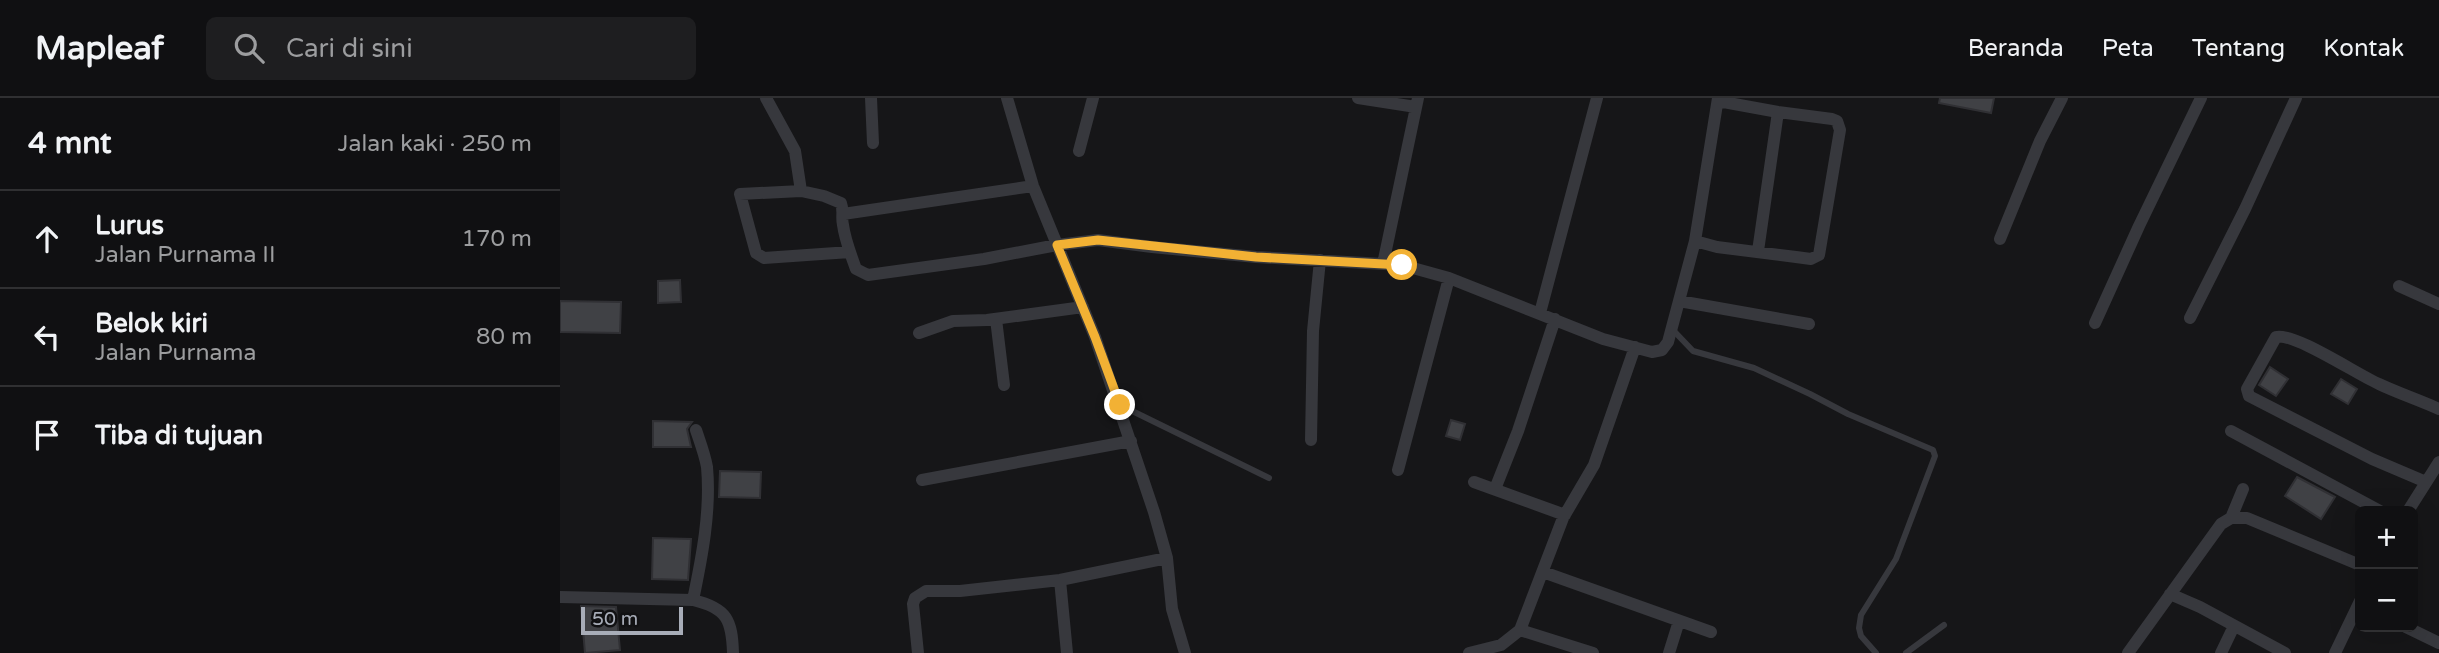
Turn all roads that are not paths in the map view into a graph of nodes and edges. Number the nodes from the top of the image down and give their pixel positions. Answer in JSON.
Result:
{"nodes":[{"id":1,"x":766,"y":98,"type":"edge"},
{"id":2,"x":871,"y":98,"type":"edge"},
{"id":3,"x":1007,"y":98,"type":"edge"},
{"id":4,"x":1093,"y":98,"type":"edge"},
{"id":5,"x":1358,"y":98,"type":"edge"},
{"id":6,"x":1597,"y":98,"type":"edge"},
{"id":7,"x":2062,"y":98,"type":"edge"},
{"id":8,"x":2201,"y":98,"type":"edge"},
{"id":9,"x":2296,"y":98,"type":"edge"},
{"id":10,"x":1718,"y":99,"type":"edge"},
{"id":11,"x":1417,"y":102,"type":"edge"},
{"id":12,"x":1778,"y":112,"type":"junction"},
{"id":13,"x":873,"y":143,"type":"dead end"},
{"id":14,"x":1079,"y":151,"type":"dead end"},
{"id":15,"x":1033,"y":186,"type":"junction"},
{"id":16,"x":801,"y":191,"type":"junction"},
{"id":17,"x":843,"y":214,"type":"junction"},
{"id":18,"x":2000,"y":239,"type":"dead end"},
{"id":19,"x":1695,"y":241,"type":"junction"},
{"id":20,"x":1057,"y":245,"type":"junction"},
{"id":21,"x":1758,"y":251,"type":"junction"},
{"id":22,"x":850,"y":252,"type":"junction"},
{"id":23,"x":1320,"y":260,"type":"junction"},
{"id":24,"x":1383,"y":264,"type":"junction"},
{"id":25,"x":1449,"y":278,"type":"junction"},
{"id":26,"x":2399,"y":286,"type":"dead end"},
{"id":27,"x":1679,"y":301,"type":"junction"},
{"id":28,"x":2439,"y":304,"type":"edge"},
{"id":29,"x":1083,"y":307,"type":"junction"},
{"id":30,"x":1540,"y":313,"type":"junction"},
{"id":31,"x":2190,"y":318,"type":"dead end"},
{"id":32,"x":996,"y":319,"type":"junction"},
{"id":33,"x":1555,"y":319,"type":"junction"},
{"id":34,"x":2095,"y":323,"type":"dead end"},
{"id":35,"x":1810,"y":324,"type":"dead end"},
{"id":36,"x":1672,"y":329,"type":"junction"},
{"id":37,"x":919,"y":332,"type":"dead end"},
{"id":38,"x":1635,"y":347,"type":"junction"},
{"id":39,"x":1004,"y":385,"type":"dead end"},
{"id":40,"x":1120,"y":405,"type":"junction"},
{"id":41,"x":2439,"y":409,"type":"edge"},
{"id":42,"x":696,"y":430,"type":"dead end"},
{"id":43,"x":2231,"y":431,"type":"dead end"},
{"id":44,"x":1311,"y":440,"type":"dead end"},
{"id":45,"x":1131,"y":441,"type":"junction"},
{"id":46,"x":2438,"y":465,"type":"edge"},
{"id":47,"x":1398,"y":470,"type":"dead end"},
{"id":48,"x":1269,"y":478,"type":"dead end"},
{"id":49,"x":922,"y":480,"type":"dead end"},
{"id":50,"x":1474,"y":482,"type":"dead end"},
{"id":51,"x":2426,"y":482,"type":"junction"},
{"id":52,"x":1495,"y":489,"type":"junction"},
{"id":53,"x":2243,"y":489,"type":"dead end"},
{"id":54,"x":2371,"y":506,"type":"edge"},
{"id":55,"x":2411,"y":506,"type":"edge"},
{"id":56,"x":1565,"y":514,"type":"junction"},
{"id":57,"x":2231,"y":518,"type":"junction"},
{"id":58,"x":1167,"y":558,"type":"junction"},
{"id":59,"x":2355,"y":563,"type":"edge"},
{"id":60,"x":1543,"y":572,"type":"junction"},
{"id":61,"x":1060,"y":580,"type":"junction"},
{"id":62,"x":2170,"y":594,"type":"junction"},
{"id":63,"x":560,"y":597,"type":"edge"},
{"id":64,"x":693,"y":600,"type":"junction"},
{"id":65,"x":2355,"y":613,"type":"edge"},
{"id":66,"x":1679,"y":621,"type":"junction"},
{"id":67,"x":1944,"y":625,"type":"dead end"},
{"id":68,"x":2234,"y":626,"type":"junction"},
{"id":69,"x":1520,"y":630,"type":"junction"},
{"id":70,"x":1711,"y":632,"type":"dead end"},
{"id":71,"x":2416,"y":632,"type":"edge"},
{"id":72,"x":2439,"y":643,"type":"edge"},
{"id":73,"x":733,"y":653,"type":"edge"},
{"id":74,"x":918,"y":653,"type":"edge"},
{"id":75,"x":1067,"y":653,"type":"edge"},
{"id":76,"x":1185,"y":653,"type":"edge"},
{"id":77,"x":1469,"y":653,"type":"edge"},
{"id":78,"x":1593,"y":653,"type":"edge"},
{"id":79,"x":1670,"y":653,"type":"edge"},
{"id":80,"x":1876,"y":653,"type":"edge"},
{"id":81,"x":1906,"y":653,"type":"edge"},
{"id":82,"x":2128,"y":653,"type":"edge"},
{"id":83,"x":2221,"y":653,"type":"edge"},
{"id":84,"x":2286,"y":653,"type":"edge"},
{"id":85,"x":2335,"y":653,"type":"edge"}],
"edges":[{"from":1,"to":16,"type":"street"},
{"from":2,"to":13,"type":"street"},
{"from":3,"to":15,"type":"street"},
{"from":4,"to":14,"type":"street"},
{"from":5,"to":11,"type":"street"},
{"from":6,"to":30,"type":"street"},
{"from":7,"to":18,"type":"street"},
{"from":8,"to":34,"type":"street"},
{"from":9,"to":31,"type":"street"},
{"from":10,"to":12,"type":"street"},
{"from":10,"to":19,"type":"street"},
{"from":11,"to":24,"type":"street"},
{"from":12,"to":21,"type":"street"},
{"from":12,"to":21,"type":"street"},
{"from":15,"to":17,"type":"street"},
{"from":15,"to":20,"type":"street"},
{"from":16,"to":17,"type":"street"},
{"from":16,"to":22,"type":"street"},
{"from":17,"to":22,"type":"street"},
{"from":19,"to":21,"type":"street"},
{"from":19,"to":27,"type":"street"},
{"from":20,"to":22,"type":"street"},
{"from":20,"to":23,"type":"street"},
{"from":20,"to":29,"type":"street"},
{"from":23,"to":24,"type":"street"},
{"from":23,"to":44,"type":"street"},
{"from":24,"to":25,"type":"street"},
{"from":25,"to":30,"type":"street"},
{"from":25,"to":47,"type":"street"},
{"from":26,"to":28,"type":"street"},
{"from":27,"to":35,"type":"street"},
{"from":27,"to":36,"type":"street"},
{"from":29,"to":32,"type":"street"},
{"from":29,"to":40,"type":"street"},
{"from":30,"to":33,"type":"street"},
{"from":32,"to":37,"type":"street"},
{"from":32,"to":39,"type":"street"},
{"from":33,"to":38,"type":"street"},
{"from":33,"to":52,"type":"street"},
{"from":36,"to":38,"type":"street"},
{"from":36,"to":80,"type":"lane"},
{"from":38,"to":56,"type":"street"},
{"from":40,"to":45,"type":"street"},
{"from":40,"to":48,"type":"lane"},
{"from":41,"to":51,"type":"street"},
{"from":42,"to":64,"type":"street"},
{"from":43,"to":54,"type":"street"},
{"from":45,"to":49,"type":"street"},
{"from":45,"to":58,"type":"street"},
{"from":46,"to":51,"type":"street"},
{"from":50,"to":52,"type":"street"},
{"from":51,"to":55,"type":"street"},
{"from":52,"to":56,"type":"street"},
{"from":53,"to":57,"type":"street"},
{"from":56,"to":60,"type":"street"},
{"from":57,"to":59,"type":"street"},
{"from":57,"to":62,"type":"street"},
{"from":58,"to":61,"type":"street"},
{"from":58,"to":76,"type":"street"},
{"from":60,"to":66,"type":"street"},
{"from":60,"to":69,"type":"street"},
{"from":61,"to":74,"type":"street"},
{"from":61,"to":75,"type":"street"},
{"from":62,"to":68,"type":"street"},
{"from":62,"to":82,"type":"street"},
{"from":63,"to":64,"type":"street"},
{"from":64,"to":73,"type":"street"},
{"from":65,"to":85,"type":"street"},
{"from":66,"to":70,"type":"street"},
{"from":66,"to":79,"type":"street"},
{"from":67,"to":81,"type":"lane"},
{"from":68,"to":83,"type":"street"},
{"from":68,"to":84,"type":"street"},
{"from":69,"to":77,"type":"street"},
{"from":69,"to":78,"type":"street"},
{"from":71,"to":72,"type":"street"}]}
